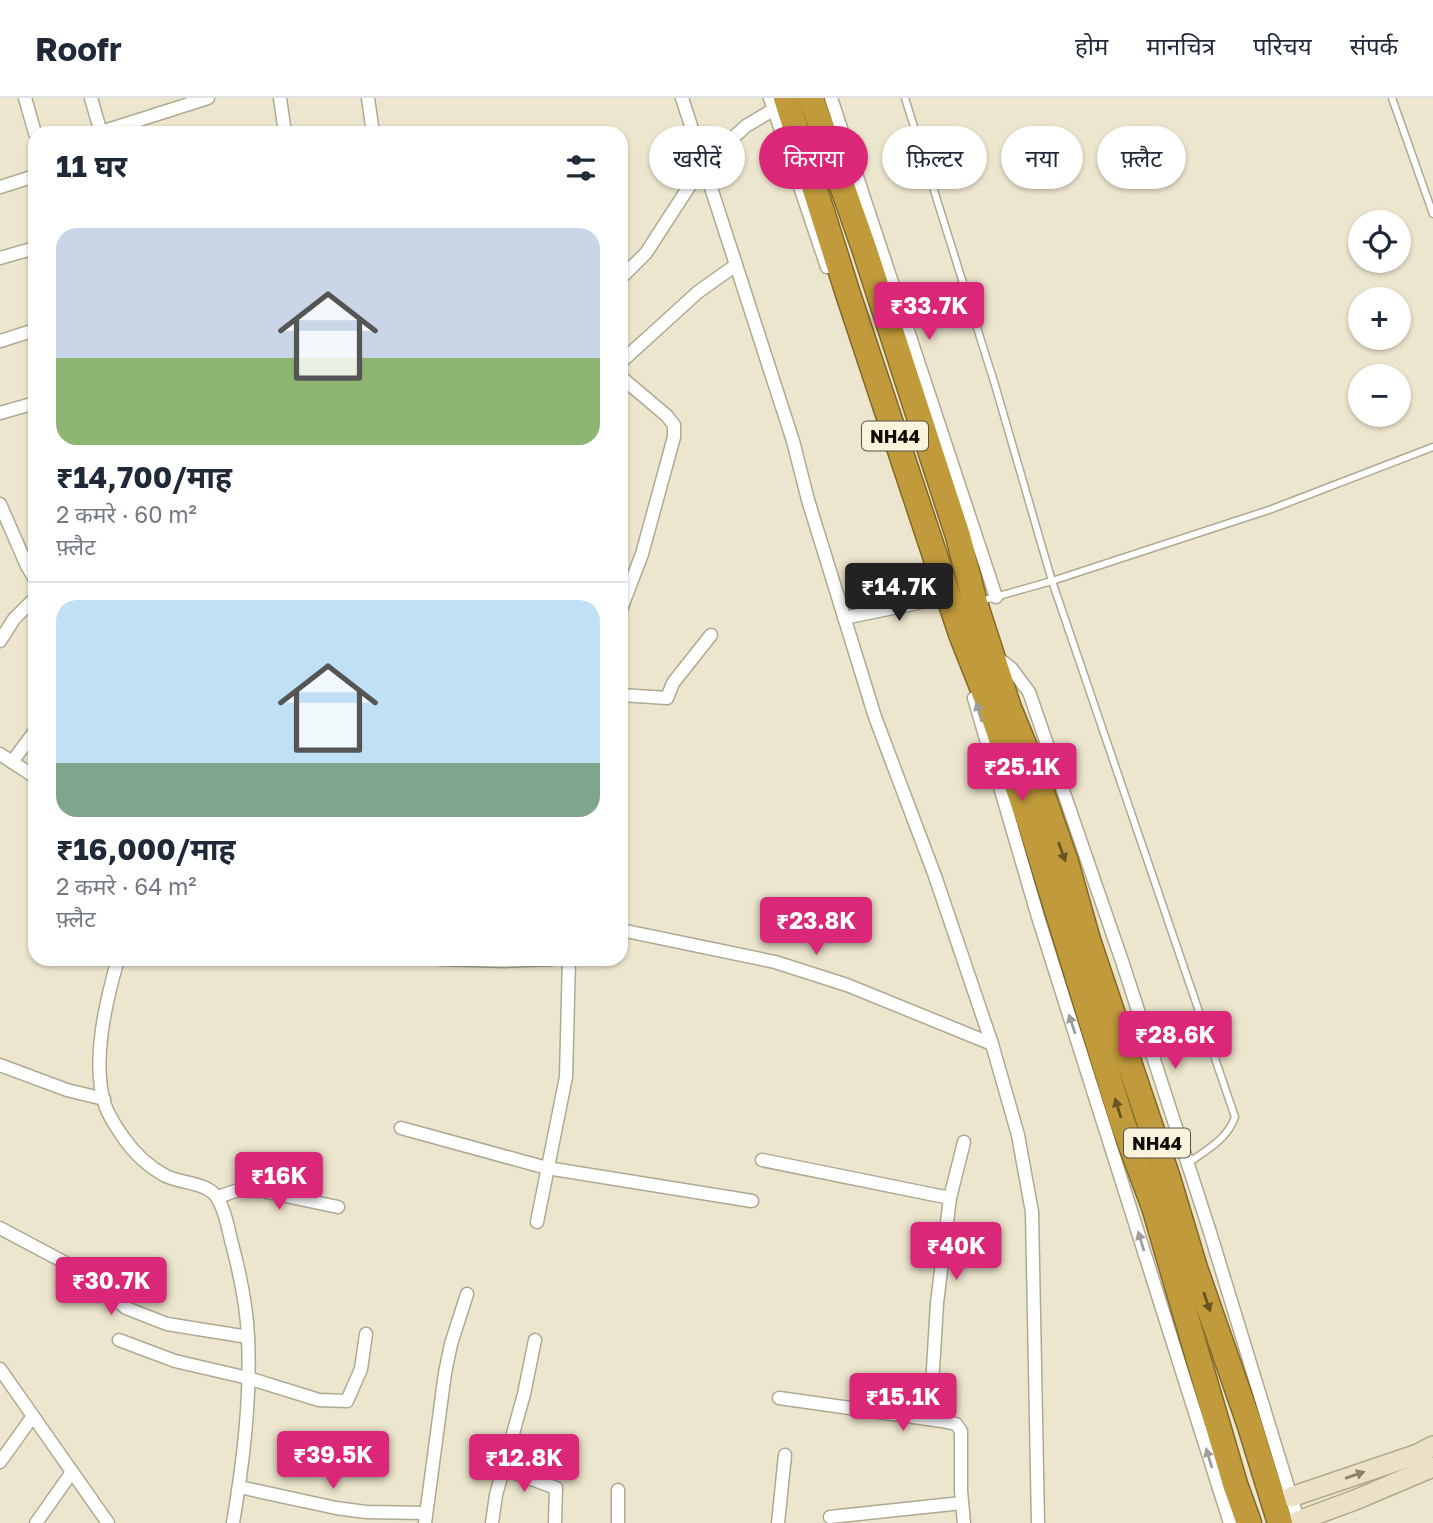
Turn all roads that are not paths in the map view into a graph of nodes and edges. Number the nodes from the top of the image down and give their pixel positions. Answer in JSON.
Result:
{"nodes":[{"id":1,"x":25,"y":98,"type":"edge"},
{"id":2,"x":91,"y":98,"type":"edge"},
{"id":3,"x":208,"y":98,"type":"edge"},
{"id":4,"x":280,"y":98,"type":"edge"},
{"id":5,"x":368,"y":98,"type":"edge"},
{"id":6,"x":682,"y":98,"type":"edge"},
{"id":7,"x":831,"y":98,"type":"edge"},
{"id":8,"x":905,"y":98,"type":"edge"},
{"id":9,"x":1392,"y":98,"type":"edge"},
{"id":10,"x":787,"y":100,"type":"edge"},
{"id":11,"x":33,"y":126,"type":"edge"},
{"id":12,"x":99,"y":126,"type":"edge"},
{"id":13,"x":120,"y":126,"type":"edge"},
{"id":14,"x":284,"y":126,"type":"edge"},
{"id":15,"x":372,"y":126,"type":"edge"},
{"id":16,"x":691,"y":126,"type":"edge"},
{"id":17,"x":745,"y":127,"type":"edge"},
{"id":18,"x":28,"y":178,"type":"edge"},
{"id":19,"x":0,"y":187,"type":"edge"},
{"id":20,"x":687,"y":189,"type":"edge"},
{"id":21,"x":711,"y":189,"type":"edge"},
{"id":22,"x":1433,"y":214,"type":"edge"},
{"id":23,"x":28,"y":250,"type":"edge"},
{"id":24,"x":0,"y":258,"type":"edge"},
{"id":25,"x":736,"y":265,"type":"junction"},
{"id":26,"x":628,"y":271,"type":"edge"},
{"id":27,"x":28,"y":332,"type":"edge"},
{"id":28,"x":0,"y":341,"type":"edge"},
{"id":29,"x":628,"y":356,"type":"edge"},
{"id":30,"x":628,"y":383,"type":"edge"},
{"id":31,"x":28,"y":405,"type":"edge"},
{"id":32,"x":0,"y":413,"type":"edge"},
{"id":33,"x":1433,"y":447,"type":"edge"},
{"id":34,"x":0,"y":504,"type":"edge"},
{"id":35,"x":28,"y":568,"type":"edge"},
{"id":36,"x":1052,"y":581,"type":"junction"},
{"id":37,"x":628,"y":591,"type":"edge"},
{"id":38,"x":986,"y":600,"type":"junction"},
{"id":39,"x":944,"y":601,"type":"junction"},
{"id":40,"x":28,"y":605,"type":"edge"},
{"id":41,"x":844,"y":618,"type":"junction"},
{"id":42,"x":711,"y":635,"type":"dead end"},
{"id":43,"x":0,"y":640,"type":"edge"},
{"id":44,"x":993,"y":654,"type":"junction"},
{"id":45,"x":628,"y":695,"type":"edge"},
{"id":46,"x":28,"y":740,"type":"edge"},
{"id":47,"x":0,"y":754,"type":"edge"},
{"id":48,"x":12,"y":762,"type":"junction"},
{"id":49,"x":1022,"y":768,"type":"junction"},
{"id":50,"x":28,"y":772,"type":"edge"},
{"id":51,"x":628,"y":931,"type":"edge"},
{"id":52,"x":116,"y":966,"type":"edge"},
{"id":53,"x":569,"y":966,"type":"edge"},
{"id":54,"x":992,"y":1044,"type":"junction"},
{"id":55,"x":0,"y":1065,"type":"edge"},
{"id":56,"x":104,"y":1099,"type":"junction"},
{"id":57,"x":401,"y":1128,"type":"dead end"},
{"id":58,"x":964,"y":1142,"type":"dead end"},
{"id":59,"x":762,"y":1160,"type":"dead end"},
{"id":60,"x":1187,"y":1164,"type":"junction"},
{"id":61,"x":547,"y":1168,"type":"junction"},
{"id":62,"x":218,"y":1197,"type":"junction"},
{"id":63,"x":950,"y":1198,"type":"junction"},
{"id":64,"x":752,"y":1201,"type":"dead end"},
{"id":65,"x":338,"y":1207,"type":"dead end"},
{"id":66,"x":537,"y":1222,"type":"dead end"},
{"id":67,"x":0,"y":1228,"type":"edge"},
{"id":68,"x":467,"y":1294,"type":"dead end"},
{"id":69,"x":366,"y":1334,"type":"dead end"},
{"id":70,"x":248,"y":1337,"type":"junction"},
{"id":71,"x":119,"y":1340,"type":"dead end"},
{"id":72,"x":535,"y":1340,"type":"dead end"},
{"id":73,"x":0,"y":1369,"type":"edge"},
{"id":74,"x":248,"y":1378,"type":"junction"},
{"id":75,"x":779,"y":1398,"type":"dead end"},
{"id":76,"x":33,"y":1416,"type":"junction"},
{"id":77,"x":930,"y":1419,"type":"junction"},
{"id":78,"x":1433,"y":1446,"type":"edge"},
{"id":79,"x":785,"y":1455,"type":"dead end"},
{"id":80,"x":0,"y":1462,"type":"edge"},
{"id":81,"x":1433,"y":1467,"type":"edge"},
{"id":82,"x":504,"y":1469,"type":"junction"},
{"id":83,"x":72,"y":1472,"type":"junction"},
{"id":84,"x":239,"y":1488,"type":"junction"},
{"id":85,"x":618,"y":1490,"type":"dead end"},
{"id":86,"x":1291,"y":1497,"type":"junction"},
{"id":87,"x":962,"y":1503,"type":"junction"},
{"id":88,"x":830,"y":1517,"type":"dead end"},
{"id":89,"x":425,"y":1518,"type":"edge"},
{"id":90,"x":36,"y":1523,"type":"edge"},
{"id":91,"x":108,"y":1523,"type":"edge"},
{"id":92,"x":233,"y":1523,"type":"edge"},
{"id":93,"x":492,"y":1523,"type":"edge"},
{"id":94,"x":555,"y":1523,"type":"edge"},
{"id":95,"x":618,"y":1523,"type":"edge"},
{"id":96,"x":778,"y":1523,"type":"edge"},
{"id":97,"x":964,"y":1523,"type":"edge"},
{"id":98,"x":1038,"y":1523,"type":"edge"},
{"id":99,"x":1230,"y":1523,"type":"edge"},
{"id":100,"x":1249,"y":1523,"type":"edge"},
{"id":101,"x":1293,"y":1523,"type":"edge"}],
"edges":[{"from":1,"to":11,"type":"street"},
{"from":2,"to":12,"type":"street"},
{"from":3,"to":13,"type":"street"},
{"from":4,"to":14,"type":"street"},
{"from":5,"to":15,"type":"street"},
{"from":6,"to":16,"type":"street"},
{"from":7,"to":38,"type":"street"},
{"from":8,"to":36,"type":"lane"},
{"from":9,"to":22,"type":"lane"},
{"from":10,"to":17,"type":"street"},
{"from":10,"to":38,"type":"highway","number":"NH44"},
{"from":10,"to":39,"type":"highway","number":"NH44"},
{"from":18,"to":19,"type":"street"},
{"from":20,"to":26,"type":"street"},
{"from":21,"to":25,"type":"street"},
{"from":23,"to":24,"type":"street"},
{"from":25,"to":29,"type":"street"},
{"from":25,"to":41,"type":"street"},
{"from":27,"to":28,"type":"street"},
{"from":30,"to":37,"type":"street"},
{"from":31,"to":32,"type":"street"},
{"from":33,"to":36,"type":"lane"},
{"from":34,"to":35,"type":"street"},
{"from":36,"to":38,"type":"lane"},
{"from":36,"to":60,"type":"lane"},
{"from":38,"to":44,"type":"highway","number":"NH44"},
{"from":39,"to":41,"type":"street"},
{"from":39,"to":49,"type":"highway","number":"NH44"},
{"from":99,"to":39,"type":"street","one_way":true},
{"from":40,"to":43,"type":"street"},
{"from":41,"to":54,"type":"street"},
{"from":42,"to":45,"type":"street"},
{"from":44,"to":49,"type":"highway","number":"NH44"},
{"from":44,"to":60,"type":"street"},
{"from":46,"to":48,"type":"street"},
{"from":47,"to":48,"type":"street"},
{"from":48,"to":50,"type":"street"},
{"from":100,"to":49,"type":"highway","number":"NH44","one_way":true},
{"from":49,"to":101,"type":"highway","number":"NH44","one_way":true},
{"from":51,"to":54,"type":"street"},
{"from":52,"to":56,"type":"street"},
{"from":53,"to":61,"type":"street"},
{"from":54,"to":98,"type":"street"},
{"from":55,"to":56,"type":"street"},
{"from":56,"to":62,"type":"street"},
{"from":57,"to":61,"type":"street"},
{"from":58,"to":63,"type":"street"},
{"from":59,"to":63,"type":"street"},
{"from":60,"to":86,"type":"street"},
{"from":61,"to":64,"type":"street"},
{"from":61,"to":66,"type":"street"},
{"from":62,"to":65,"type":"street"},
{"from":62,"to":70,"type":"street"},
{"from":63,"to":77,"type":"street"},
{"from":67,"to":70,"type":"street"},
{"from":68,"to":89,"type":"street"},
{"from":69,"to":74,"type":"street"},
{"from":70,"to":74,"type":"street"},
{"from":71,"to":74,"type":"street"},
{"from":72,"to":82,"type":"street"},
{"from":73,"to":76,"type":"street"},
{"from":74,"to":84,"type":"street"},
{"from":75,"to":77,"type":"street"},
{"from":76,"to":80,"type":"street"},
{"from":76,"to":83,"type":"street"},
{"from":77,"to":87,"type":"street"},
{"from":86,"to":78,"type":"street","one_way":true},
{"from":79,"to":96,"type":"street"},
{"from":81,"to":101,"type":"street"},
{"from":82,"to":93,"type":"street"},
{"from":82,"to":94,"type":"street"},
{"from":83,"to":90,"type":"street"},
{"from":83,"to":91,"type":"street"},
{"from":84,"to":89,"type":"street"},
{"from":84,"to":92,"type":"street"},
{"from":85,"to":95,"type":"street"},
{"from":86,"to":101,"type":"street"},
{"from":87,"to":88,"type":"street"},
{"from":87,"to":97,"type":"street"}]}
